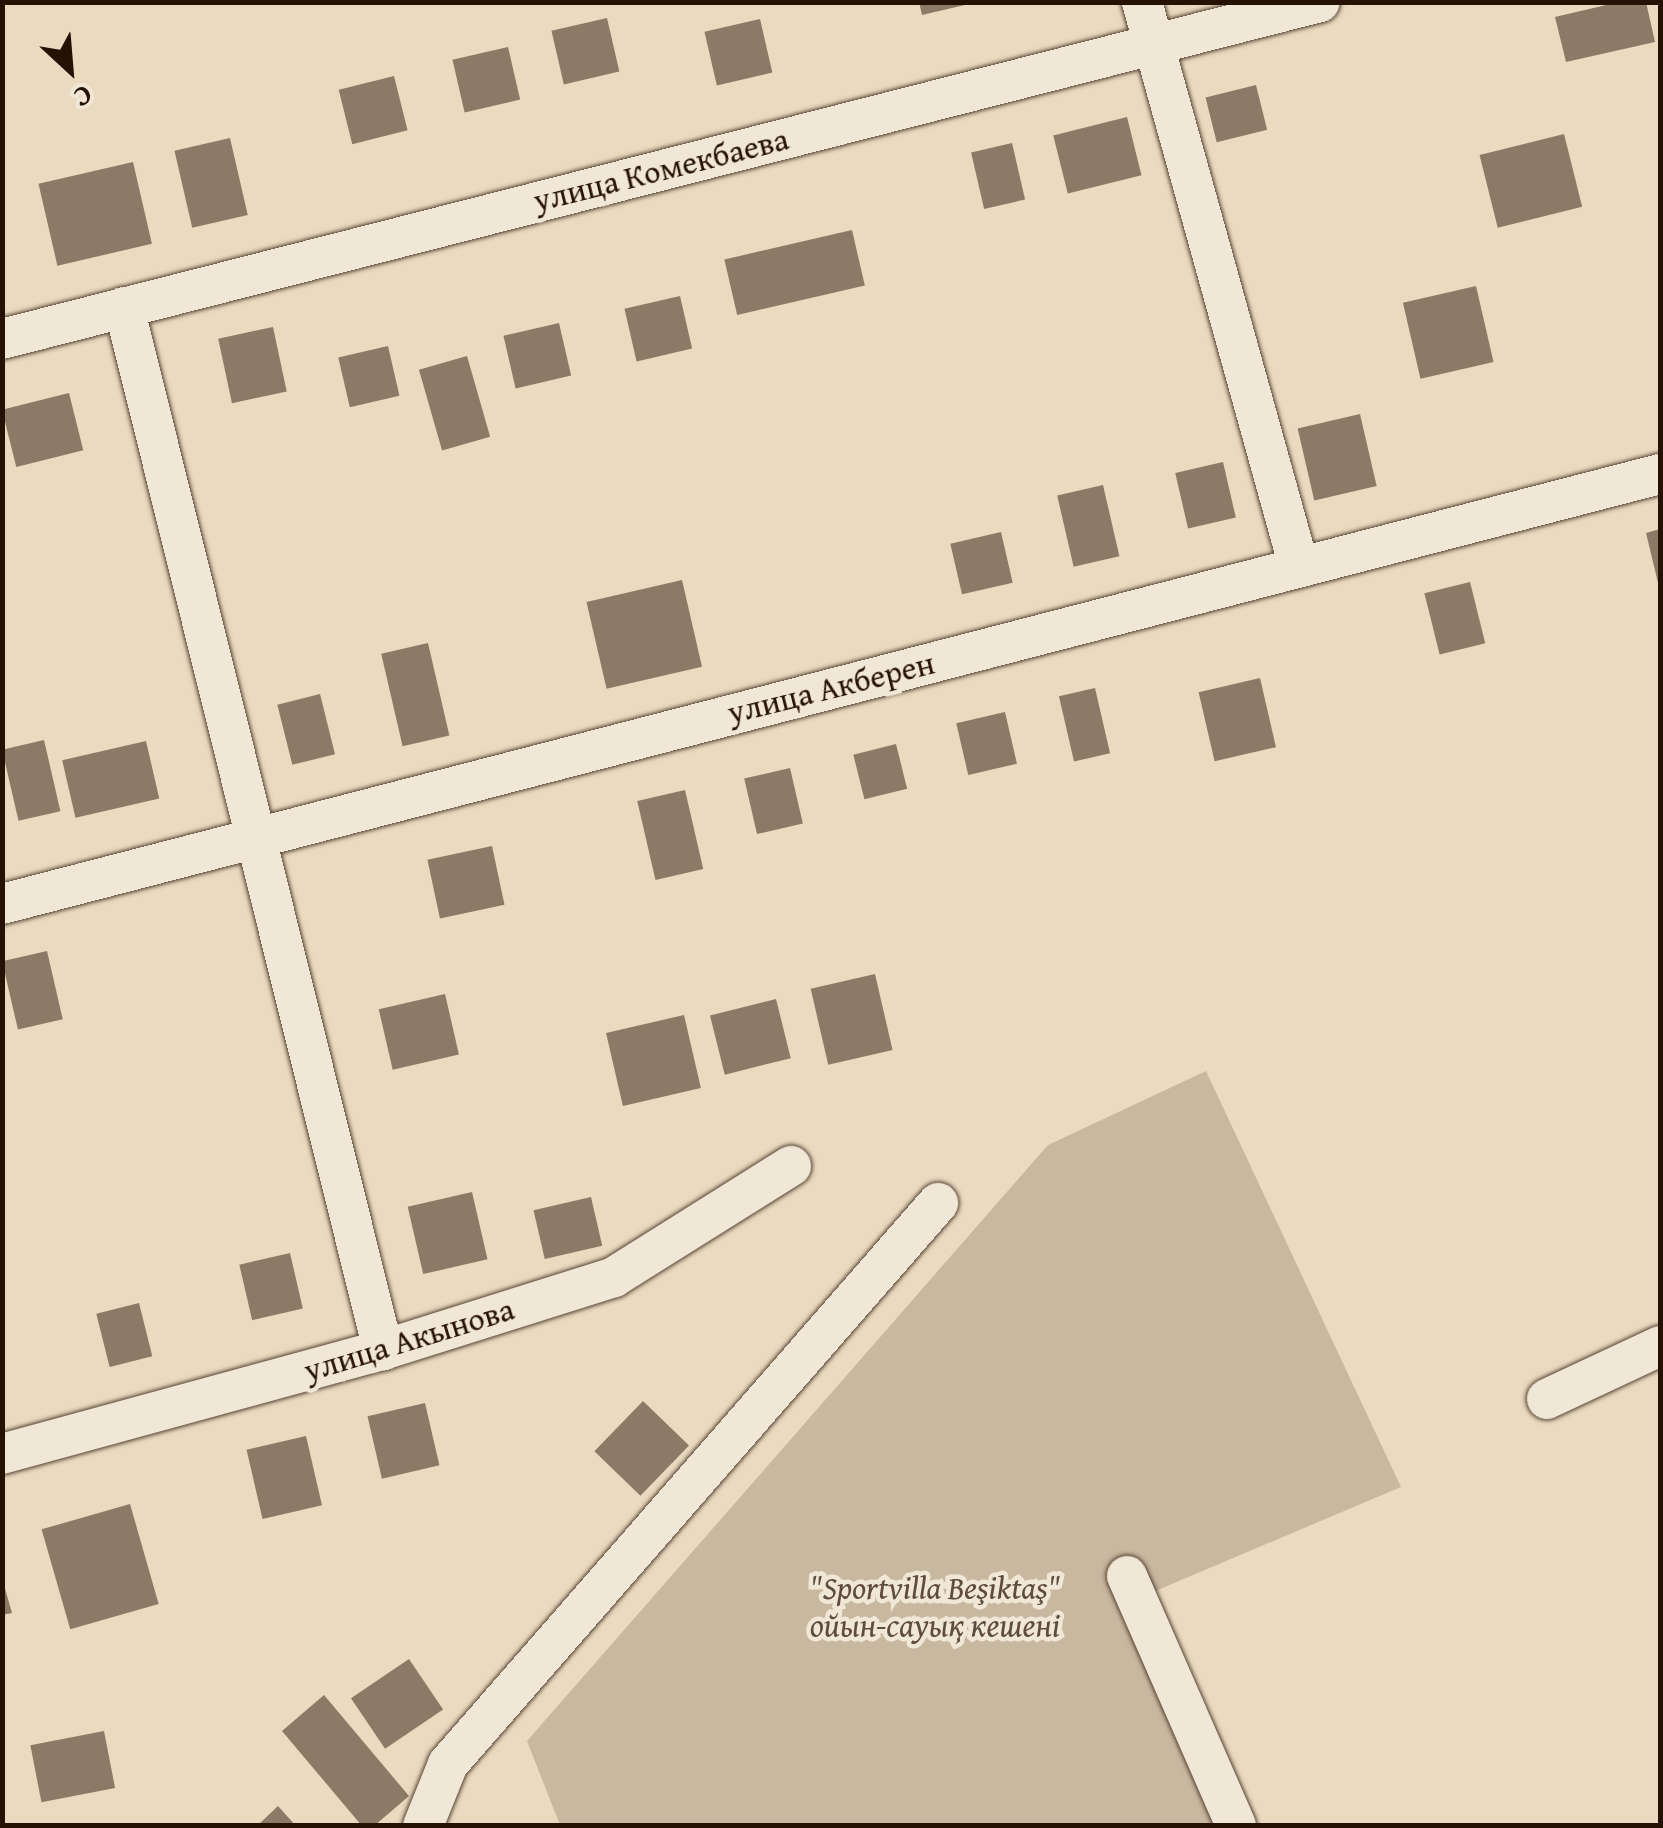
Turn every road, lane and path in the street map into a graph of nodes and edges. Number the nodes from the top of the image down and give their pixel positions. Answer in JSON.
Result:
{"nodes":[{"id":1,"x":1142,"y":2,"type":"edge"},
{"id":2,"x":1320,"y":2,"type":"edge"},
{"id":3,"x":1153,"y":44,"type":"junction"},
{"id":4,"x":124,"y":307,"type":"junction"},
{"id":5,"x":2,"y":339,"type":"edge"},
{"id":6,"x":1660,"y":474,"type":"edge"},
{"id":7,"x":1299,"y":567,"type":"junction"},
{"id":8,"x":251,"y":837,"type":"junction"},
{"id":9,"x":2,"y":904,"type":"edge"},
{"id":10,"x":790,"y":1166,"type":"dead end"},
{"id":11,"x":938,"y":1203,"type":"dead end"},
{"id":12,"x":1660,"y":1346,"type":"edge"},
{"id":13,"x":383,"y":1350,"type":"junction"},
{"id":14,"x":1547,"y":1399,"type":"dead end"},
{"id":15,"x":2,"y":1454,"type":"edge"},
{"id":16,"x":1128,"y":1576,"type":"dead end"},
{"id":17,"x":423,"y":1826,"type":"edge"},
{"id":18,"x":1236,"y":1826,"type":"edge"}],
"edges":[{"from":1,"to":3,"type":"street"},
{"from":2,"to":3,"type":"street","name":"улица Комекбаева"},
{"from":3,"to":4,"type":"street","name":"улица Комекбаева"},
{"from":3,"to":7,"type":"street"},
{"from":4,"to":5,"type":"street","name":"улица Комекбаева"},
{"from":4,"to":8,"type":"street"},
{"from":6,"to":7,"type":"street","name":"улица Акберен"},
{"from":7,"to":8,"type":"street","name":"улица Акберен"},
{"from":8,"to":9,"type":"street","name":"улица Акберен"},
{"from":8,"to":13,"type":"street"},
{"from":10,"to":13,"type":"street","name":"улица Акынова"},
{"from":11,"to":17,"type":"street"},
{"from":12,"to":14,"type":"street"},
{"from":13,"to":15,"type":"street","name":"улица Акынова"},
{"from":16,"to":18,"type":"street"}]}
